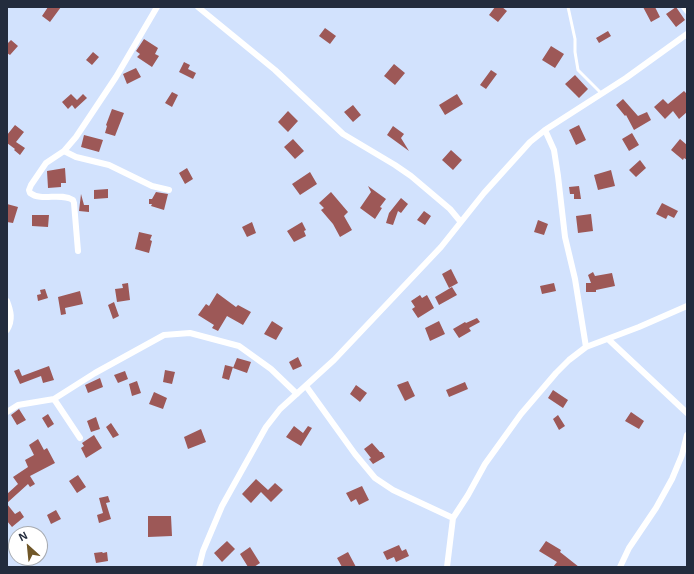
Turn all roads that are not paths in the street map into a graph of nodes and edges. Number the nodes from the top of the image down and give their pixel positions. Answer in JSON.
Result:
{"nodes":[{"id":1,"x":157,"y":7,"type":"edge"},
{"id":2,"x":198,"y":7,"type":"edge"},
{"id":3,"x":568,"y":7,"type":"edge"},
{"id":4,"x":684,"y":7,"type":"edge"},
{"id":5,"x":687,"y":10,"type":"edge"},
{"id":6,"x":686,"y":37,"type":"edge"},
{"id":7,"x":601,"y":93,"type":"junction"},
{"id":8,"x":545,"y":130,"type":"junction"},
{"id":9,"x":64,"y":152,"type":"junction"},
{"id":10,"x":169,"y":190,"type":"dead end"},
{"id":11,"x":460,"y":221,"type":"junction"},
{"id":12,"x":78,"y":251,"type":"dead end"},
{"id":13,"x":7,"y":301,"type":"edge"},
{"id":14,"x":687,"y":306,"type":"edge"},
{"id":15,"x":7,"y":330,"type":"edge"},
{"id":16,"x":608,"y":339,"type":"junction"},
{"id":17,"x":586,"y":347,"type":"junction"},
{"id":18,"x":306,"y":386,"type":"junction"},
{"id":19,"x":297,"y":394,"type":"junction"},
{"id":20,"x":54,"y":399,"type":"junction"},
{"id":21,"x":7,"y":412,"type":"edge"},
{"id":22,"x":687,"y":413,"type":"edge"},
{"id":23,"x":687,"y":435,"type":"edge"},
{"id":24,"x":80,"y":438,"type":"dead end"},
{"id":25,"x":453,"y":518,"type":"junction"},
{"id":26,"x":199,"y":567,"type":"edge"},
{"id":27,"x":447,"y":567,"type":"edge"},
{"id":28,"x":620,"y":567,"type":"edge"}],
"edges":[{"from":1,"to":9,"type":"street"},
{"from":2,"to":11,"type":"street"},
{"from":3,"to":7,"type":"lane"},
{"from":4,"to":5,"type":"street"},
{"from":6,"to":7,"type":"street"},
{"from":7,"to":8,"type":"street"},
{"from":8,"to":11,"type":"street"},
{"from":8,"to":17,"type":"street"},
{"from":9,"to":10,"type":"street"},
{"from":9,"to":12,"type":"street"},
{"from":11,"to":18,"type":"street"},
{"from":13,"to":15,"type":"street"},
{"from":14,"to":16,"type":"street"},
{"from":16,"to":17,"type":"street"},
{"from":16,"to":22,"type":"street"},
{"from":17,"to":25,"type":"street"},
{"from":18,"to":19,"type":"street"},
{"from":18,"to":25,"type":"street"},
{"from":19,"to":20,"type":"street"},
{"from":19,"to":26,"type":"street"},
{"from":20,"to":21,"type":"street"},
{"from":20,"to":24,"type":"street"},
{"from":23,"to":28,"type":"street"},
{"from":25,"to":27,"type":"street"}]}
